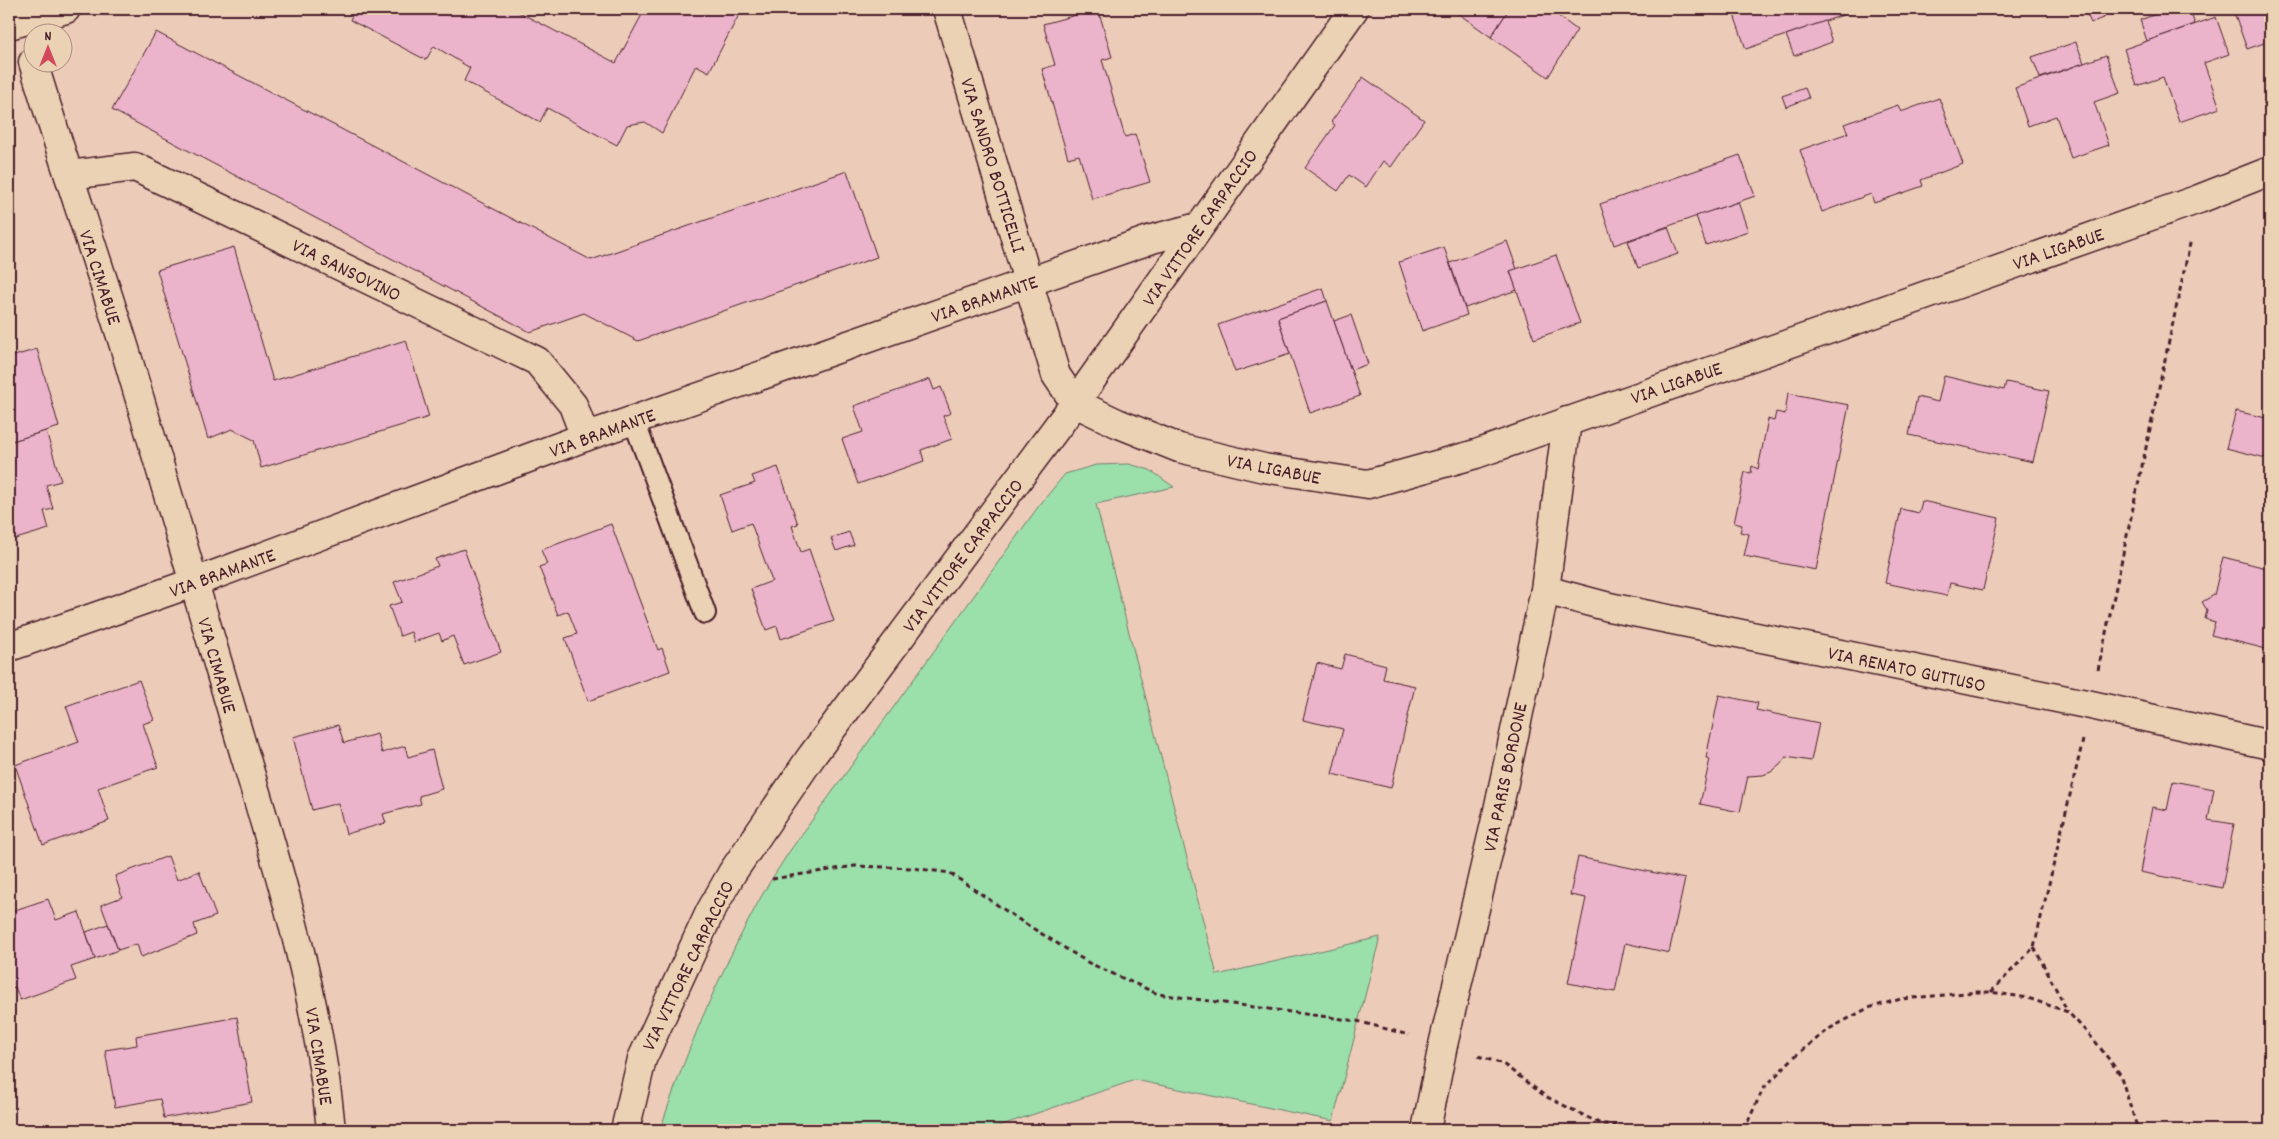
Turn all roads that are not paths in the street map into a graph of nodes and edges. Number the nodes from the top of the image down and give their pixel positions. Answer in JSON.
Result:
{"nodes":[{"id":1,"x":66,"y":9,"type":"edge"},
{"id":2,"x":948,"y":9,"type":"edge"},
{"id":3,"x":1354,"y":9,"type":"edge"},
{"id":4,"x":15,"y":19,"type":"edge"},
{"id":5,"x":22,"y":36,"type":"edge"},
{"id":6,"x":36,"y":72,"type":"edge"},
{"id":7,"x":2270,"y":171,"type":"edge"},
{"id":8,"x":69,"y":175,"type":"junction"},
{"id":9,"x":1198,"y":226,"type":"junction"},
{"id":10,"x":1029,"y":282,"type":"junction"},
{"id":11,"x":1075,"y":403,"type":"junction"},
{"id":12,"x":634,"y":421,"type":"junction"},
{"id":13,"x":1567,"y":421,"type":"junction"},
{"id":14,"x":585,"y":438,"type":"junction"},
{"id":15,"x":195,"y":582,"type":"junction"},
{"id":16,"x":1545,"y":590,"type":"junction"},
{"id":17,"x":705,"y":613,"type":"dead end"},
{"id":18,"x":9,"y":647,"type":"edge"},
{"id":19,"x":2270,"y":745,"type":"edge"},
{"id":20,"x":331,"y":1130,"type":"edge"},
{"id":21,"x":625,"y":1130,"type":"edge"},
{"id":22,"x":1426,"y":1130,"type":"edge"}],
"edges":[{"from":1,"to":4,"type":"street"},
{"from":2,"to":10,"type":"street","name":"VIA SANDRO BOTTICELLI"},
{"from":3,"to":9,"type":"street","name":"VIA VITTORE CARPACCIO"},
{"from":4,"to":5,"type":"street","name":"VIA CIMABUE"},
{"from":6,"to":8,"type":"street","name":"VIA CIMABUE"},
{"from":7,"to":13,"type":"street","name":"VIA LIGABUE"},
{"from":8,"to":14,"type":"street","name":"VIA SANSOVINO"},
{"from":8,"to":15,"type":"street","name":"VIA CIMABUE"},
{"from":9,"to":10,"type":"street","name":"VIA BRAMANTE"},
{"from":9,"to":11,"type":"street","name":"VIA VITTORE CARPACCIO"},
{"from":10,"to":11,"type":"street","name":"VIA SANDRO BOTTICELLI"},
{"from":10,"to":12,"type":"street","name":"VIA BRAMANTE"},
{"from":11,"to":13,"type":"street","name":"VIA LIGABUE"},
{"from":11,"to":21,"type":"street","name":"VIA VITTORE CARPACCIO"},
{"from":12,"to":14,"type":"street","name":"VIA BRAMANTE"},
{"from":12,"to":17,"type":"lane"},
{"from":13,"to":16,"type":"street","name":"VIA PARIS BORDONE"},
{"from":14,"to":15,"type":"street","name":"VIA BRAMANTE"},
{"from":15,"to":18,"type":"street","name":"VIA BRAMANTE"},
{"from":15,"to":20,"type":"street","name":"VIA CIMABUE"},
{"from":16,"to":19,"type":"street","name":"VIA RENATO GUTTUSO"},
{"from":16,"to":22,"type":"street","name":"VIA PARIS BORDONE"}]}
